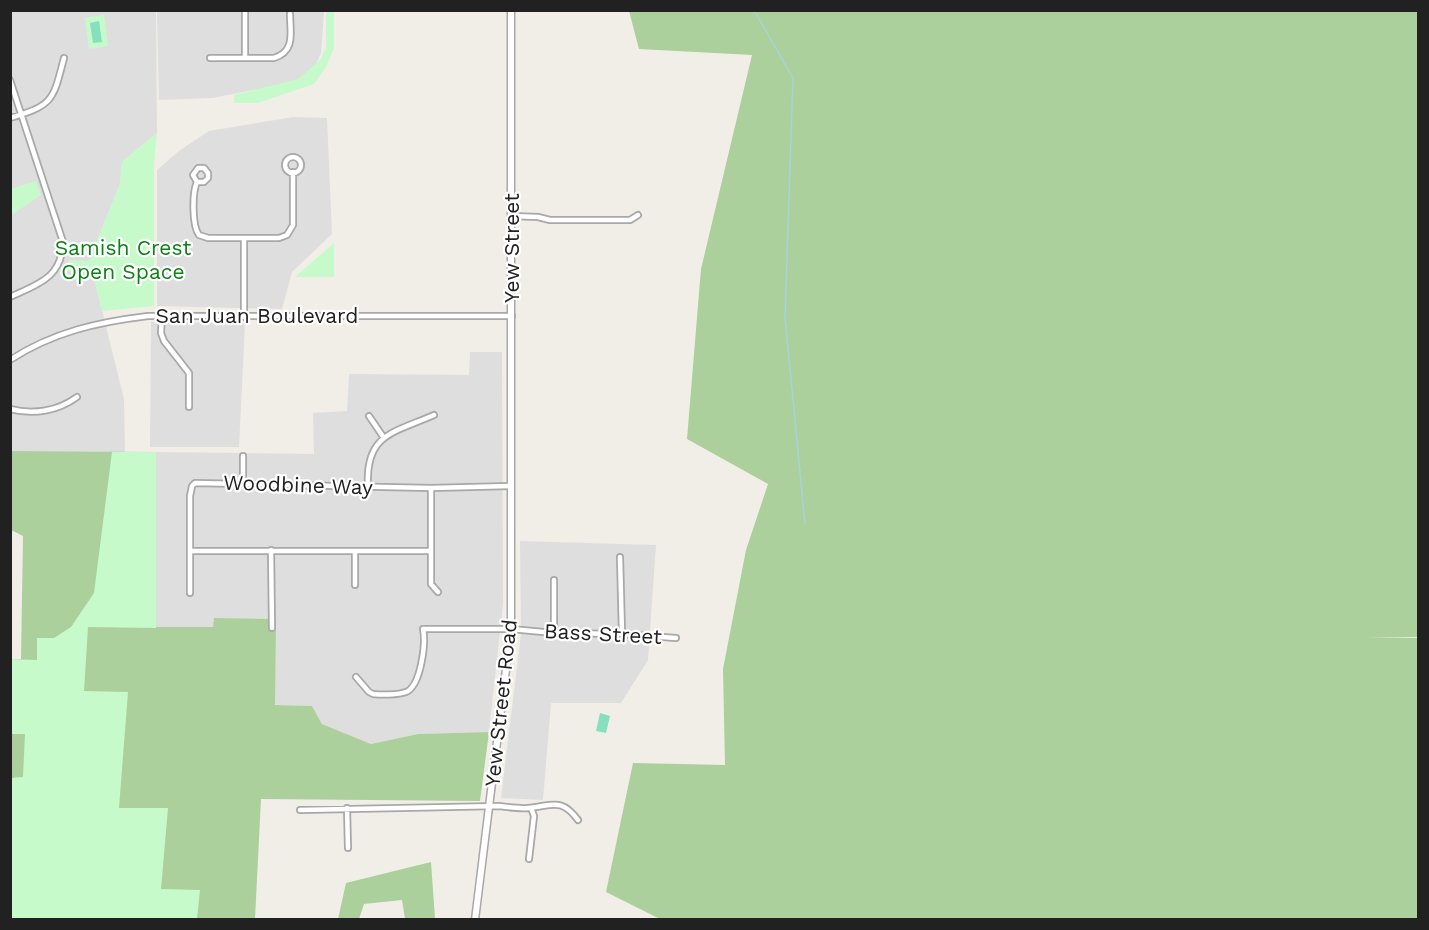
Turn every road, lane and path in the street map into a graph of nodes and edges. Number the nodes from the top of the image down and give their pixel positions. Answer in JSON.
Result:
{"nodes":[{"id":1,"x":245,"y":10,"type":"edge"},
{"id":2,"x":511,"y":10,"type":"edge"},
{"id":3,"x":290,"y":14,"type":"dead end"},
{"id":4,"x":210,"y":57,"type":"dead end"},
{"id":5,"x":245,"y":57,"type":"junction"},
{"id":6,"x":64,"y":58,"type":"dead end"},
{"id":7,"x":10,"y":80,"type":"edge"},
{"id":8,"x":22,"y":115,"type":"junction"},
{"id":9,"x":10,"y":118,"type":"edge"},
{"id":10,"x":293,"y":172,"type":"dead end"},
{"id":11,"x":197,"y":182,"type":"dead end"},
{"id":12,"x":638,"y":215,"type":"dead end"},
{"id":13,"x":512,"y":216,"type":"junction"},
{"id":14,"x":244,"y":238,"type":"junction"},
{"id":15,"x":10,"y":297,"type":"edge"},
{"id":16,"x":162,"y":315,"type":"junction"},
{"id":17,"x":244,"y":316,"type":"junction"},
{"id":18,"x":512,"y":316,"type":"junction"},
{"id":19,"x":10,"y":360,"type":"edge"},
{"id":20,"x":77,"y":396,"type":"dead end"},
{"id":21,"x":189,"y":407,"type":"dead end"},
{"id":22,"x":10,"y":409,"type":"edge"},
{"id":23,"x":434,"y":415,"type":"dead end"},
{"id":24,"x":369,"y":416,"type":"dead end"},
{"id":25,"x":384,"y":438,"type":"junction"},
{"id":26,"x":243,"y":456,"type":"dead end"},
{"id":27,"x":243,"y":483,"type":"junction"},
{"id":28,"x":511,"y":486,"type":"junction"},
{"id":29,"x":368,"y":487,"type":"junction"},
{"id":30,"x":431,"y":488,"type":"junction"},
{"id":31,"x":191,"y":550,"type":"junction"},
{"id":32,"x":271,"y":550,"type":"junction"},
{"id":33,"x":355,"y":551,"type":"junction"},
{"id":34,"x":430,"y":551,"type":"junction"},
{"id":35,"x":620,"y":557,"type":"dead end"},
{"id":36,"x":554,"y":580,"type":"dead end"},
{"id":37,"x":355,"y":585,"type":"dead end"},
{"id":38,"x":438,"y":592,"type":"dead end"},
{"id":39,"x":190,"y":593,"type":"dead end"},
{"id":40,"x":272,"y":628,"type":"dead end"},
{"id":41,"x":511,"y":629,"type":"junction"},
{"id":42,"x":554,"y":633,"type":"junction"},
{"id":43,"x":622,"y":634,"type":"junction"},
{"id":44,"x":676,"y":638,"type":"dead end"},
{"id":45,"x":356,"y":677,"type":"dead end"},
{"id":46,"x":490,"y":807,"type":"junction"},
{"id":47,"x":531,"y":807,"type":"junction"},
{"id":48,"x":347,"y":808,"type":"junction"},
{"id":49,"x":300,"y":810,"type":"dead end"},
{"id":50,"x":578,"y":820,"type":"dead end"},
{"id":51,"x":348,"y":848,"type":"dead end"},
{"id":52,"x":529,"y":859,"type":"dead end"},
{"id":53,"x":475,"y":920,"type":"edge"}],
"edges":[{"from":1,"to":5,"type":"street"},
{"from":2,"to":13,"type":"street","name":"Yew Street"},
{"from":3,"to":5,"type":"street"},
{"from":4,"to":5,"type":"street"},
{"from":6,"to":8,"type":"street"},
{"from":7,"to":8,"type":"street"},
{"from":8,"to":9,"type":"street"},
{"from":8,"to":15,"type":"street"},
{"from":10,"to":14,"type":"street"},
{"from":11,"to":14,"type":"street"},
{"from":12,"to":13,"type":"street"},
{"from":13,"to":18,"type":"street","name":"Yew Street"},
{"from":14,"to":17,"type":"street"},
{"from":16,"to":17,"type":"street","name":"San Juan Boulevard"},
{"from":16,"to":19,"type":"street","name":"San Juan Boulevard"},
{"from":16,"to":21,"type":"street"},
{"from":17,"to":18,"type":"street","name":"San Juan Boulevard"},
{"from":18,"to":28,"type":"street","name":"Yew Street"},
{"from":20,"to":22,"type":"street"},
{"from":23,"to":25,"type":"street"},
{"from":24,"to":25,"type":"street"},
{"from":25,"to":29,"type":"street"},
{"from":26,"to":27,"type":"street"},
{"from":27,"to":29,"type":"street","name":"Woodbine Way"},
{"from":27,"to":31,"type":"street","name":"Woodbine Way"},
{"from":28,"to":30,"type":"street","name":"Woodbine Way"},
{"from":28,"to":41,"type":"street","name":"Yew Street Road"},
{"from":29,"to":30,"type":"street","name":"Woodbine Way"},
{"from":30,"to":34,"type":"street"},
{"from":31,"to":32,"type":"street"},
{"from":31,"to":39,"type":"street","name":"Woodbine Way"},
{"from":32,"to":33,"type":"street"},
{"from":32,"to":40,"type":"street"},
{"from":33,"to":34,"type":"street"},
{"from":33,"to":37,"type":"street"},
{"from":34,"to":38,"type":"street"},
{"from":35,"to":43,"type":"street"},
{"from":36,"to":42,"type":"street"},
{"from":41,"to":42,"type":"street","name":"Bass Street"},
{"from":41,"to":45,"type":"street","name":"Bass Street"},
{"from":41,"to":46,"type":"street","name":"Yew Street Road"},
{"from":42,"to":43,"type":"street","name":"Bass Street"},
{"from":43,"to":44,"type":"street","name":"Bass Street"},
{"from":46,"to":47,"type":"street"},
{"from":46,"to":48,"type":"street"},
{"from":46,"to":53,"type":"street","name":"Yew Street Road"},
{"from":47,"to":50,"type":"street"},
{"from":47,"to":52,"type":"street"},
{"from":48,"to":49,"type":"street"},
{"from":48,"to":51,"type":"street"}]}
